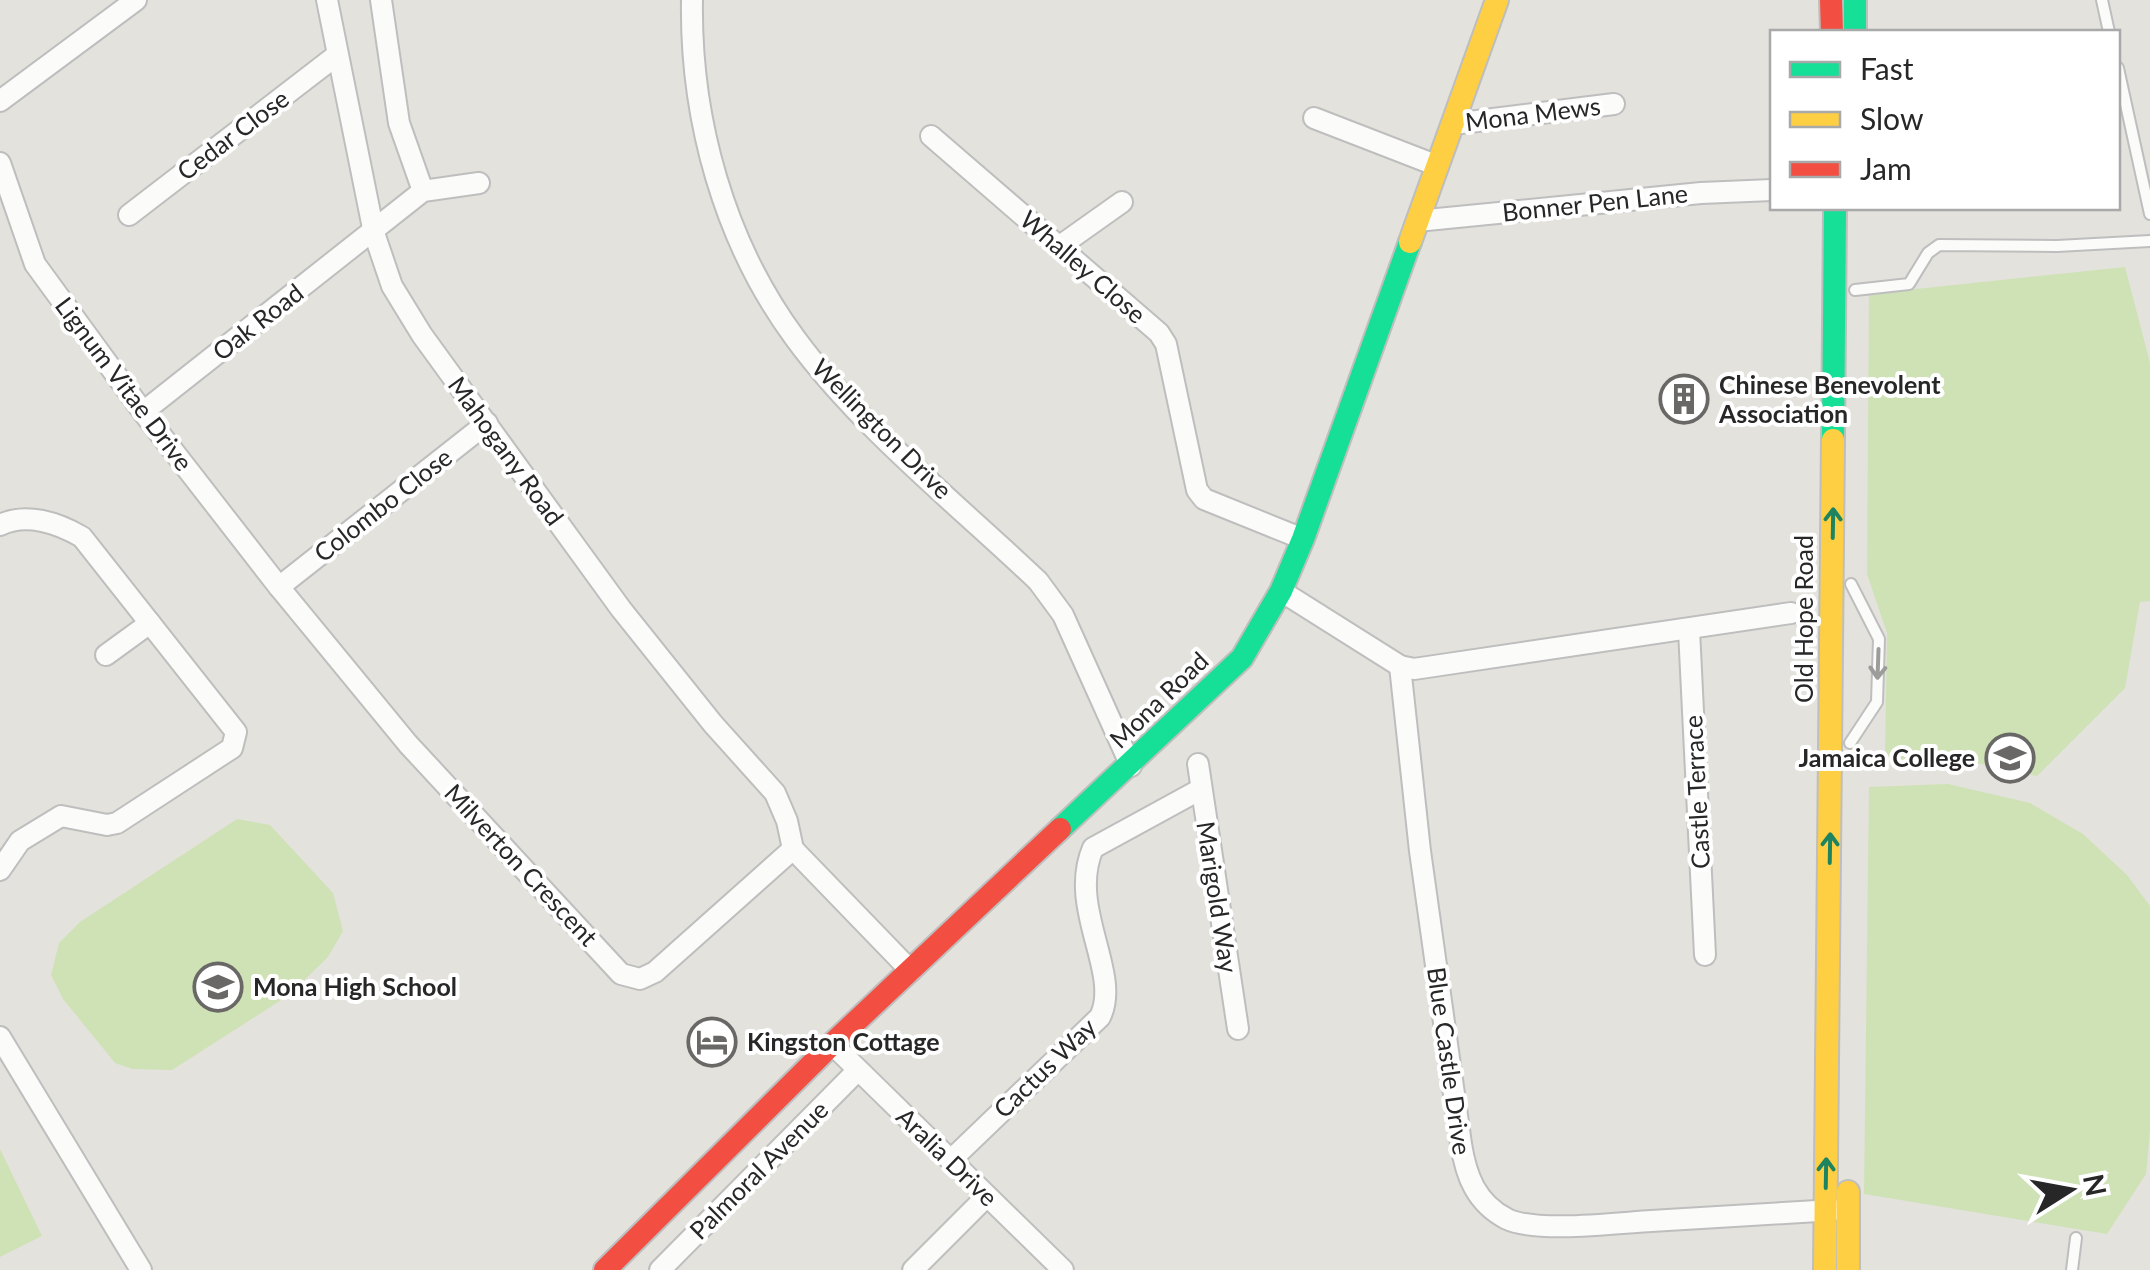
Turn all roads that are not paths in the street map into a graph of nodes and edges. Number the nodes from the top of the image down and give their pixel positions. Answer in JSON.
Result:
{"nodes":[{"id":1,"x":136,"y":0,"type":"edge"},
{"id":2,"x":327,"y":0,"type":"edge"},
{"id":3,"x":381,"y":0,"type":"edge"},
{"id":4,"x":692,"y":0,"type":"edge"},
{"id":5,"x":1497,"y":0,"type":"edge"},
{"id":6,"x":1831,"y":0,"type":"edge"},
{"id":7,"x":1854,"y":0,"type":"edge"},
{"id":8,"x":2102,"y":0,"type":"edge"},
{"id":9,"x":1832,"y":30,"type":"edge"},
{"id":10,"x":1855,"y":30,"type":"edge"},
{"id":11,"x":2110,"y":30,"type":"edge"},
{"id":12,"x":337,"y":55,"type":"junction"},
{"id":13,"x":2120,"y":77,"type":"edge"},
{"id":14,"x":0,"y":100,"type":"edge"},
{"id":15,"x":1614,"y":104,"type":"dead end"},
{"id":16,"x":1314,"y":118,"type":"dead end"},
{"id":17,"x":1453,"y":124,"type":"junction"},
{"id":18,"x":931,"y":136,"type":"dead end"},
{"id":19,"x":0,"y":163,"type":"edge"},
{"id":20,"x":1438,"y":166,"type":"junction"},
{"id":21,"x":479,"y":184,"type":"dead end"},
{"id":22,"x":1770,"y":190,"type":"edge"},
{"id":23,"x":423,"y":191,"type":"junction"},
{"id":24,"x":1122,"y":202,"type":"dead end"},
{"id":25,"x":1836,"y":210,"type":"edge"},
{"id":26,"x":1855,"y":210,"type":"edge"},
{"id":27,"x":2150,"y":214,"type":"edge"},
{"id":28,"x":129,"y":215,"type":"dead end"},
{"id":29,"x":1417,"y":220,"type":"junction"},
{"id":30,"x":374,"y":232,"type":"junction"},
{"id":31,"x":2150,"y":241,"type":"edge"},
{"id":32,"x":1060,"y":246,"type":"junction"},
{"id":33,"x":1856,"y":290,"type":"junction"},
{"id":34,"x":143,"y":412,"type":"junction"},
{"id":35,"x":487,"y":424,"type":"junction"},
{"id":36,"x":0,"y":526,"type":"edge"},
{"id":37,"x":1303,"y":539,"type":"junction"},
{"id":38,"x":279,"y":587,"type":"junction"},
{"id":39,"x":1281,"y":591,"type":"junction"},
{"id":40,"x":1791,"y":613,"type":"dead end"},
{"id":41,"x":150,"y":622,"type":"junction"},
{"id":42,"x":1689,"y":630,"type":"junction"},
{"id":43,"x":106,"y":655,"type":"dead end"},
{"id":44,"x":1400,"y":666,"type":"junction"},
{"id":45,"x":1198,"y":764,"type":"dead end"},
{"id":46,"x":1130,"y":766,"type":"junction"},
{"id":47,"x":1200,"y":789,"type":"junction"},
{"id":48,"x":793,"y":849,"type":"junction"},
{"id":49,"x":0,"y":870,"type":"edge"},
{"id":50,"x":1705,"y":955,"type":"dead end"},
{"id":51,"x":911,"y":971,"type":"junction"},
{"id":52,"x":1238,"y":1029,"type":"dead end"},
{"id":53,"x":0,"y":1037,"type":"edge"},
{"id":54,"x":832,"y":1044,"type":"junction"},
{"id":55,"x":858,"y":1070,"type":"junction"},
{"id":56,"x":951,"y":1160,"type":"junction"},
{"id":57,"x":987,"y":1196,"type":"junction"},
{"id":58,"x":1837,"y":1210,"type":"junction"},
{"id":59,"x":2076,"y":1238,"type":"dead end"},
{"id":60,"x":141,"y":1270,"type":"edge"},
{"id":61,"x":605,"y":1270,"type":"edge"},
{"id":62,"x":660,"y":1270,"type":"edge"},
{"id":63,"x":913,"y":1270,"type":"edge"},
{"id":64,"x":1063,"y":1270,"type":"edge"},
{"id":65,"x":1825,"y":1270,"type":"edge"},
{"id":66,"x":1848,"y":1270,"type":"edge"},
{"id":67,"x":2072,"y":1270,"type":"edge"}],
"edges":[{"from":1,"to":14,"type":"street"},
{"from":2,"to":12,"type":"street","name":"Mahogany Road"},
{"from":3,"to":23,"type":"street"},
{"from":4,"to":46,"type":"street","name":"Wellington Drive"},
{"from":5,"to":17,"type":"main road","name":"Mona Road"},
{"from":6,"to":9,"type":"main road"},
{"from":7,"to":10,"type":"main road"},
{"from":8,"to":11,"type":"lane"},
{"from":12,"to":28,"type":"street","name":"Cedar Close"},
{"from":12,"to":30,"type":"street","name":"Mahogany Road"},
{"from":13,"to":27,"type":"lane"},
{"from":15,"to":17,"type":"street","name":"Mona Mews"},
{"from":16,"to":20,"type":"street"},
{"from":17,"to":20,"type":"main road","name":"Mona Road"},
{"from":18,"to":32,"type":"street","name":"Whalley Close"},
{"from":19,"to":34,"type":"street","name":"Lignum Vitae Drive"},
{"from":20,"to":29,"type":"main road","name":"Mona Road"},
{"from":21,"to":23,"type":"street"},
{"from":22,"to":29,"type":"street","name":"Bonner Pen Lane"},
{"from":23,"to":30,"type":"street","name":"Oak Road"},
{"from":24,"to":32,"type":"street"},
{"from":58,"to":25,"type":"main road","name":"Old Hope Road","one_way":true},
{"from":26,"to":33,"type":"main road","name":"Old Hope Road"},
{"from":29,"to":37,"type":"main road","name":"Mona Road"},
{"from":30,"to":34,"type":"street","name":"Oak Road"},
{"from":30,"to":35,"type":"street","name":"Mahogany Road"},
{"from":31,"to":33,"type":"lane"},
{"from":32,"to":37,"type":"street","name":"Whalley Close"},
{"from":33,"to":58,"type":"main road","name":"Old Hope Road","one_way":true},
{"from":34,"to":38,"type":"street","name":"Lignum Vitae Drive"},
{"from":35,"to":38,"type":"street","name":"Colombo Close"},
{"from":35,"to":48,"type":"street","name":"Mahogany Road"},
{"from":36,"to":41,"type":"street"},
{"from":37,"to":39,"type":"main road","name":"Mona Road"},
{"from":38,"to":48,"type":"street","name":"Milverton Crescent"},
{"from":39,"to":44,"type":"street"},
{"from":39,"to":46,"type":"main road","name":"Mona Road"},
{"from":40,"to":42,"type":"street"},
{"from":41,"to":43,"type":"street"},
{"from":41,"to":49,"type":"street"},
{"from":42,"to":44,"type":"street"},
{"from":42,"to":50,"type":"street","name":"Castle Terrace"},
{"from":44,"to":58,"type":"street","name":"Blue Castle Drive"},
{"from":45,"to":47,"type":"street","name":"Marigold Way"},
{"from":46,"to":51,"type":"main road","name":"Mona Road"},
{"from":47,"to":52,"type":"street","name":"Marigold Way"},
{"from":47,"to":56,"type":"street","name":"Cactus Way"},
{"from":48,"to":51,"type":"street"},
{"from":51,"to":54,"type":"main road","name":"Mona Road"},
{"from":53,"to":60,"type":"street"},
{"from":54,"to":55,"type":"street","name":"Aralia Drive"},
{"from":54,"to":61,"type":"main road","name":"Mona Road"},
{"from":55,"to":56,"type":"street","name":"Aralia Drive"},
{"from":55,"to":62,"type":"street","name":"Palmoral Avenue"},
{"from":56,"to":57,"type":"street","name":"Aralia Drive"},
{"from":57,"to":63,"type":"street"},
{"from":57,"to":64,"type":"street","name":"Aralia Drive"},
{"from":58,"to":65,"type":"main road","name":"Old Hope Road"},
{"from":58,"to":66,"type":"main road","name":"Old Hope Road"},
{"from":59,"to":67,"type":"lane"}]}
